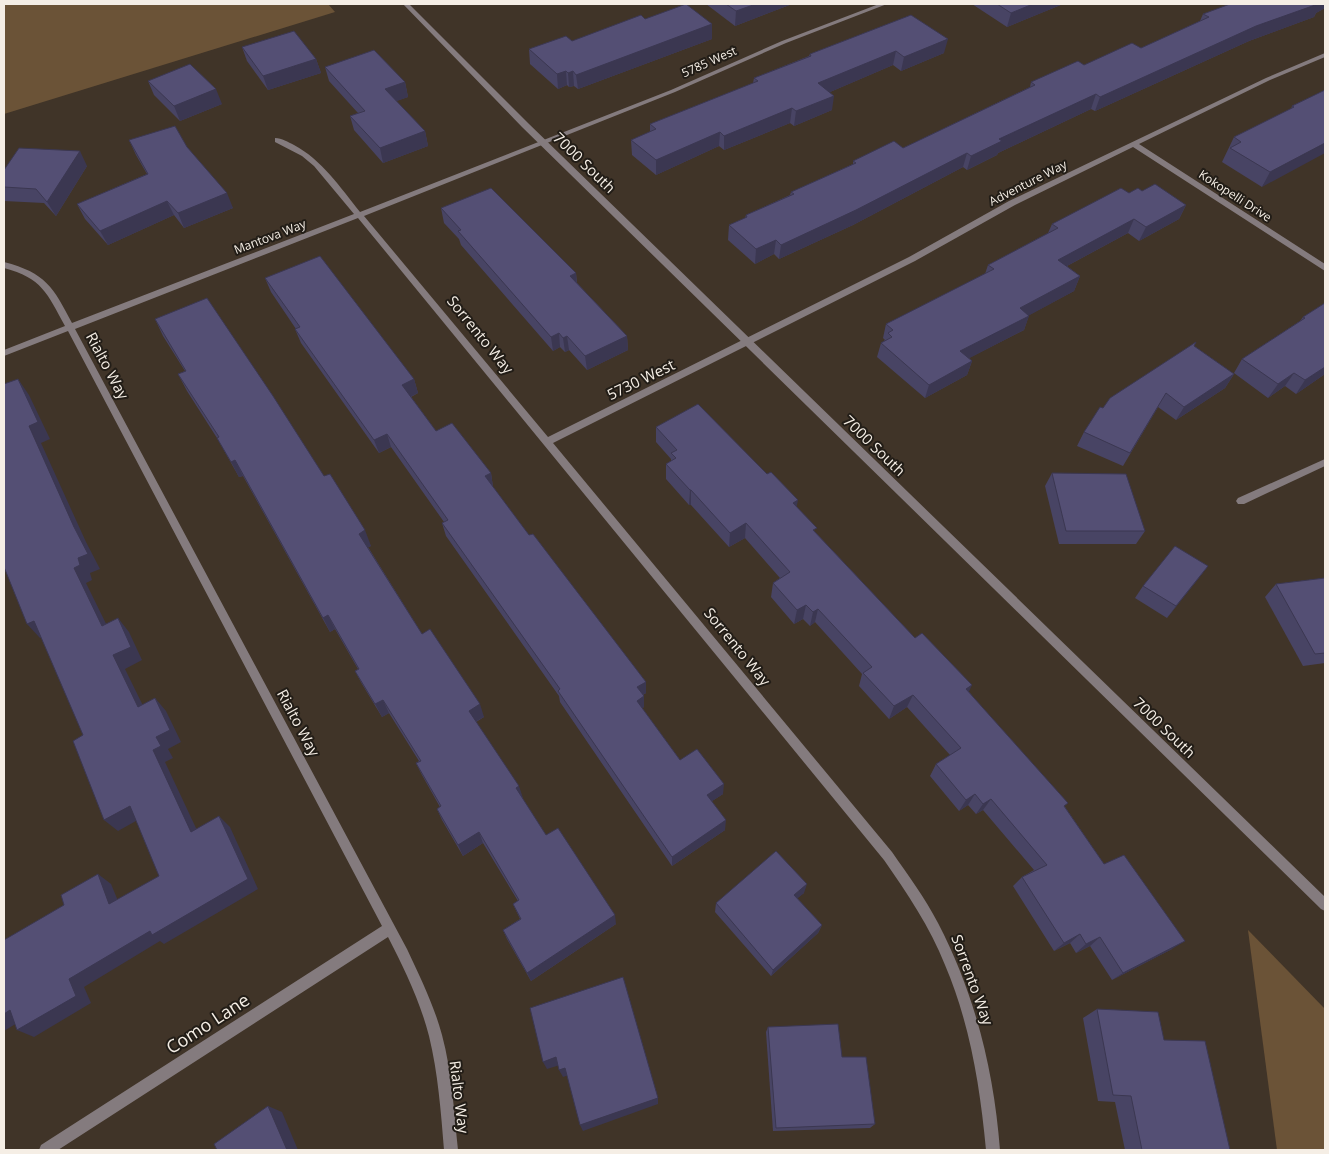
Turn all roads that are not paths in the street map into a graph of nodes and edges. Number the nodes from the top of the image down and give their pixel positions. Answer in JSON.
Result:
{"nodes":[{"id":1,"x":406,"y":4,"type":"edge"},
{"id":2,"x":884,"y":4,"type":"edge"},
{"id":3,"x":1325,"y":55,"type":"edge"},
{"id":4,"x":278,"y":140,"type":"dead end"},
{"id":5,"x":544,"y":143,"type":"junction"},
{"id":6,"x":1132,"y":144,"type":"junction"},
{"id":7,"x":360,"y":214,"type":"junction"},
{"id":8,"x":4,"y":265,"type":"edge"},
{"id":9,"x":1325,"y":268,"type":"edge"},
{"id":10,"x":70,"y":327,"type":"junction"},
{"id":11,"x":748,"y":342,"type":"junction"},
{"id":12,"x":4,"y":354,"type":"edge"},
{"id":13,"x":547,"y":442,"type":"junction"},
{"id":14,"x":1325,"y":462,"type":"edge"},
{"id":15,"x":1241,"y":500,"type":"dead end"},
{"id":16,"x":1325,"y":905,"type":"edge"},
{"id":17,"x":390,"y":928,"type":"junction"},
{"id":18,"x":46,"y":1150,"type":"edge"},
{"id":19,"x":451,"y":1150,"type":"edge"},
{"id":20,"x":993,"y":1150,"type":"edge"}],
"edges":[{"from":1,"to":5,"type":"street","name":"7000 South"},
{"from":2,"to":5,"type":"street","name":"5785 West"},
{"from":3,"to":6,"type":"street","name":"Adventure Way"},
{"from":4,"to":7,"type":"street","name":"Sorrento Way"},
{"from":5,"to":7,"type":"street","name":"Mantova Way"},
{"from":5,"to":11,"type":"street","name":"7000 South"},
{"from":6,"to":9,"type":"street","name":"Kokopelli Drive"},
{"from":6,"to":11,"type":"street","name":"Adventure Way"},
{"from":7,"to":10,"type":"street","name":"Mantova Way"},
{"from":7,"to":13,"type":"street","name":"Sorrento Way"},
{"from":8,"to":10,"type":"street","name":"Rialto Way"},
{"from":10,"to":12,"type":"street","name":"Mantova Way"},
{"from":10,"to":17,"type":"street","name":"Rialto Way"},
{"from":11,"to":13,"type":"street","name":"5730 West"},
{"from":11,"to":16,"type":"street","name":"7000 South"},
{"from":13,"to":20,"type":"street","name":"Sorrento Way"},
{"from":14,"to":15,"type":"street"},
{"from":17,"to":18,"type":"street","name":"Como Lane"},
{"from":17,"to":19,"type":"street","name":"Rialto Way"}]}
